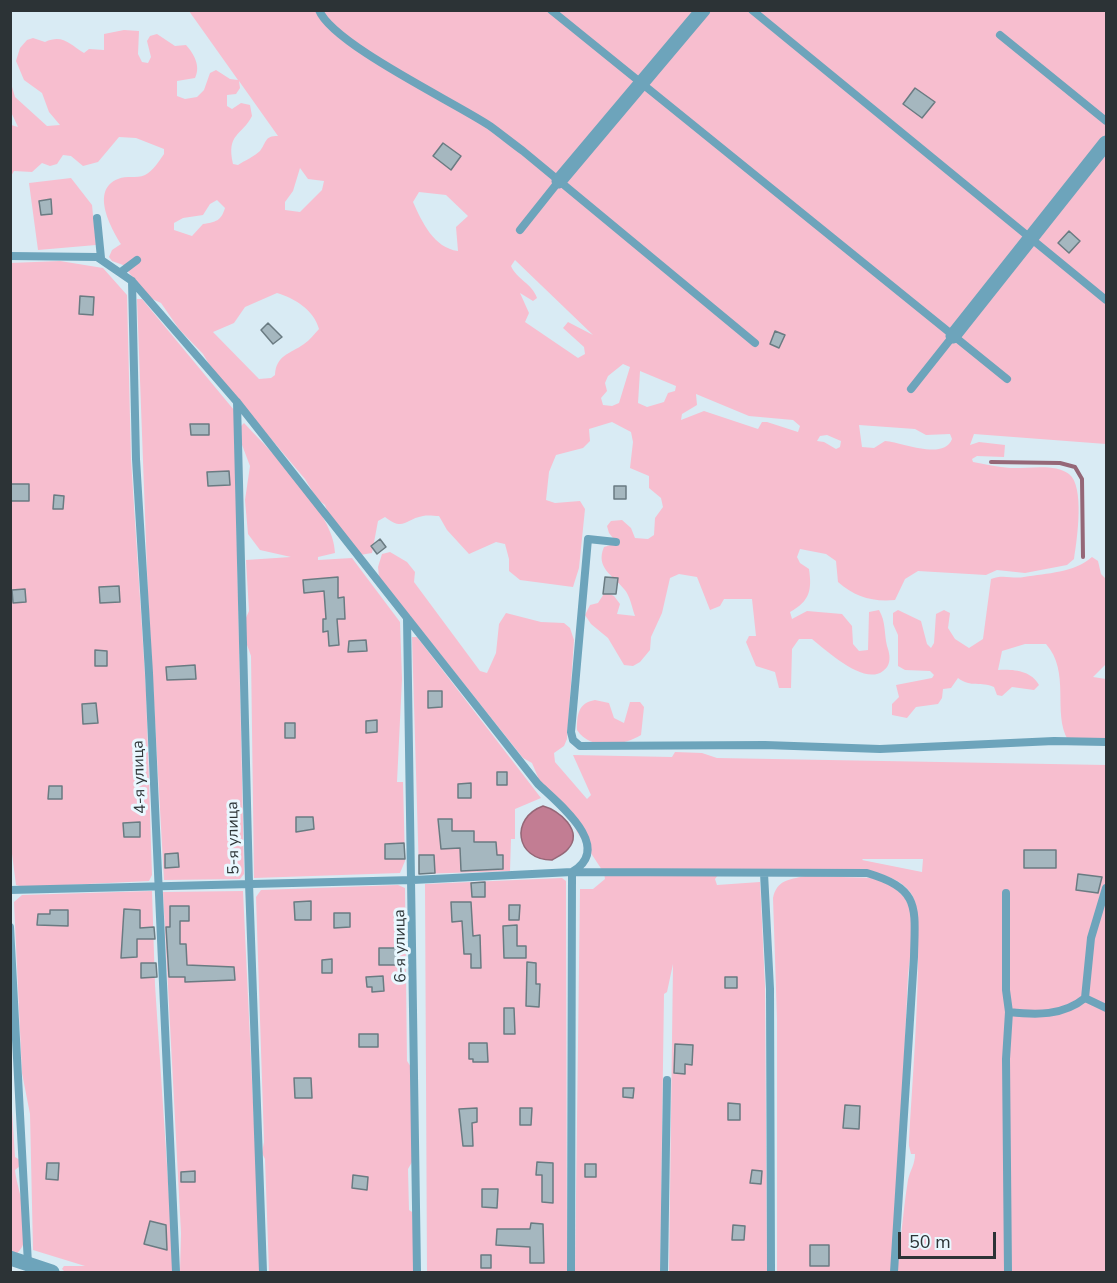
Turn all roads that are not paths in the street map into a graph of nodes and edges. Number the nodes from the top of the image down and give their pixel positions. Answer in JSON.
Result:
{"nodes":[{"id":1,"x":319,"y":10,"type":"edge"},
{"id":2,"x":551,"y":10,"type":"edge"},
{"id":3,"x":703,"y":10,"type":"edge"},
{"id":4,"x":752,"y":10,"type":"edge"},
{"id":5,"x":1000,"y":35,"type":"dead end"},
{"id":6,"x":642,"y":83,"type":"junction"},
{"id":7,"x":1107,"y":121,"type":"edge"},
{"id":8,"x":1107,"y":143,"type":"edge"},
{"id":9,"x":560,"y":181,"type":"junction"},
{"id":10,"x":97,"y":219,"type":"dead end"},
{"id":11,"x":520,"y":230,"type":"dead end"},
{"id":12,"x":1033,"y":239,"type":"junction"},
{"id":13,"x":10,"y":256,"type":"edge"},
{"id":14,"x":101,"y":258,"type":"junction"},
{"id":15,"x":137,"y":260,"type":"dead end"},
{"id":16,"x":121,"y":272,"type":"junction"},
{"id":17,"x":132,"y":281,"type":"junction"},
{"id":18,"x":1107,"y":300,"type":"edge"},
{"id":19,"x":953,"y":336,"type":"junction"},
{"id":20,"x":755,"y":343,"type":"dead end"},
{"id":21,"x":1007,"y":379,"type":"dead end"},
{"id":22,"x":911,"y":389,"type":"dead end"},
{"id":23,"x":237,"y":402,"type":"junction"},
{"id":24,"x":616,"y":542,"type":"dead end"},
{"id":25,"x":407,"y":618,"type":"junction"},
{"id":26,"x":1107,"y":742,"type":"edge"},
{"id":27,"x":572,"y":872,"type":"junction"},
{"id":28,"x":764,"y":873,"type":"junction"},
{"id":29,"x":413,"y":880,"type":"junction"},
{"id":30,"x":249,"y":883,"type":"junction"},
{"id":31,"x":157,"y":886,"type":"junction"},
{"id":32,"x":1107,"y":888,"type":"edge"},
{"id":33,"x":10,"y":890,"type":"edge"},
{"id":34,"x":1006,"y":893,"type":"dead end"},
{"id":35,"x":10,"y":927,"type":"edge"},
{"id":36,"x":1085,"y":998,"type":"junction"},
{"id":37,"x":1107,"y":1008,"type":"edge"},
{"id":38,"x":1009,"y":1012,"type":"junction"},
{"id":39,"x":667,"y":1080,"type":"dead end"},
{"id":40,"x":10,"y":1258,"type":"edge"},
{"id":41,"x":28,"y":1265,"type":"junction"},
{"id":42,"x":52,"y":1272,"type":"edge"},
{"id":43,"x":176,"y":1272,"type":"edge"},
{"id":44,"x":263,"y":1272,"type":"edge"},
{"id":45,"x":417,"y":1272,"type":"edge"},
{"id":46,"x":571,"y":1272,"type":"edge"},
{"id":47,"x":664,"y":1272,"type":"edge"},
{"id":48,"x":771,"y":1272,"type":"edge"},
{"id":49,"x":894,"y":1272,"type":"edge"},
{"id":50,"x":1008,"y":1272,"type":"edge"}],
"edges":[{"from":1,"to":9,"type":"lane"},
{"from":2,"to":6,"type":"lane"},
{"from":3,"to":6,"type":"street"},
{"from":4,"to":12,"type":"lane"},
{"from":5,"to":7,"type":"lane"},
{"from":6,"to":9,"type":"street"},
{"from":6,"to":19,"type":"lane"},
{"from":8,"to":12,"type":"street"},
{"from":9,"to":11,"type":"lane"},
{"from":9,"to":20,"type":"lane"},
{"from":10,"to":14,"type":"lane"},
{"from":12,"to":18,"type":"lane"},
{"from":12,"to":19,"type":"street"},
{"from":13,"to":14,"type":"lane"},
{"from":14,"to":16,"type":"lane"},
{"from":15,"to":16,"type":"lane"},
{"from":16,"to":17,"type":"lane"},
{"from":17,"to":23,"type":"lane"},
{"from":17,"to":31,"type":"lane","name":"4-я улица"},
{"from":19,"to":21,"type":"lane"},
{"from":19,"to":22,"type":"lane"},
{"from":23,"to":25,"type":"lane"},
{"from":23,"to":30,"type":"lane","name":"5-я улица"},
{"from":24,"to":26,"type":"lane"},
{"from":25,"to":27,"type":"lane"},
{"from":25,"to":29,"type":"lane","name":"6-я улица"},
{"from":27,"to":28,"type":"lane"},
{"from":27,"to":29,"type":"lane"},
{"from":27,"to":46,"type":"lane"},
{"from":28,"to":48,"type":"lane"},
{"from":28,"to":49,"type":"lane"},
{"from":29,"to":30,"type":"lane"},
{"from":29,"to":45,"type":"lane","name":"6-я улица"},
{"from":30,"to":31,"type":"lane"},
{"from":30,"to":44,"type":"lane","name":"5-я улица"},
{"from":31,"to":33,"type":"lane"},
{"from":31,"to":43,"type":"lane","name":"4-я улица"},
{"from":32,"to":36,"type":"lane"},
{"from":34,"to":38,"type":"lane"},
{"from":35,"to":41,"type":"lane"},
{"from":36,"to":37,"type":"lane"},
{"from":36,"to":38,"type":"lane"},
{"from":38,"to":50,"type":"lane"},
{"from":39,"to":47,"type":"lane"},
{"from":40,"to":41,"type":"street"},
{"from":41,"to":42,"type":"street"}]}
